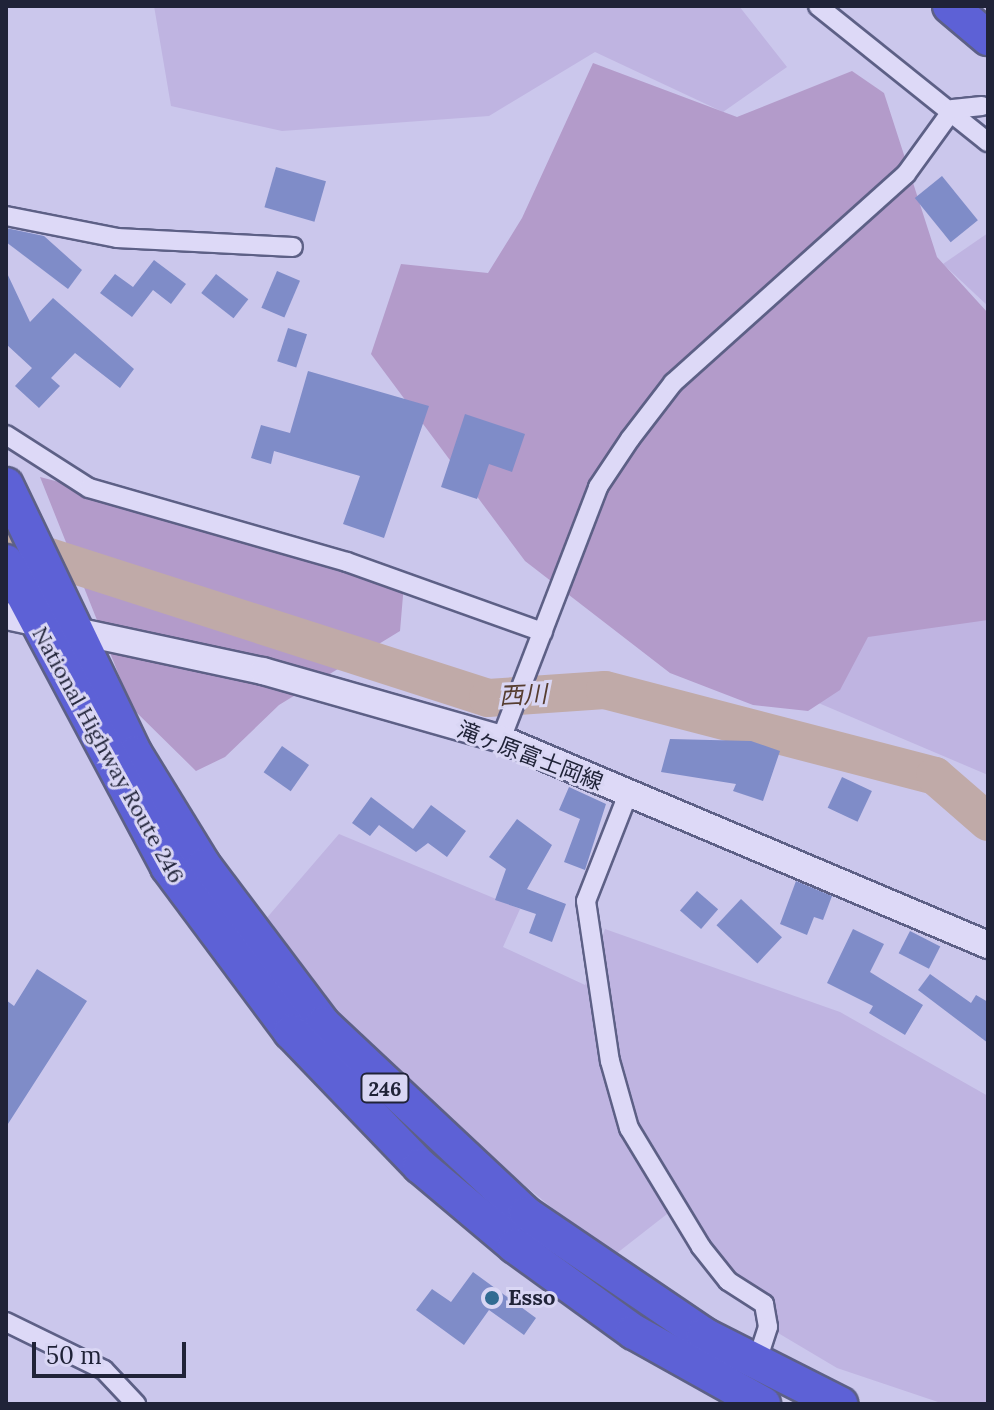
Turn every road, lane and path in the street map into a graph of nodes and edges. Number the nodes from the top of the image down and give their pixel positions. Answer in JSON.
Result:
{"nodes":[{"id":1,"x":818,"y":6,"type":"edge"},
{"id":2,"x":950,"y":6,"type":"edge"},
{"id":3,"x":988,"y":38,"type":"edge"},
{"id":4,"x":982,"y":106,"type":"dead end"},
{"id":5,"x":953,"y":109,"type":"junction"},
{"id":6,"x":988,"y":142,"type":"edge"},
{"id":7,"x":6,"y":216,"type":"edge"},
{"id":8,"x":293,"y":247,"type":"dead end"},
{"id":9,"x":6,"y":435,"type":"edge"},
{"id":10,"x":6,"y":485,"type":"edge"},
{"id":11,"x":6,"y":562,"type":"edge"},
{"id":12,"x":39,"y":616,"type":"edge"},
{"id":13,"x":541,"y":639,"type":"junction"},
{"id":14,"x":501,"y":739,"type":"junction"},
{"id":15,"x":628,"y":794,"type":"junction"},
{"id":16,"x":988,"y":945,"type":"edge"},
{"id":17,"x":6,"y":1322,"type":"edge"},
{"id":18,"x":746,"y":1390,"type":"edge"},
{"id":19,"x":136,"y":1404,"type":"edge"},
{"id":20,"x":840,"y":1404,"type":"edge"}],
"edges":[{"from":1,"to":5,"type":"street"},
{"from":2,"to":3,"type":"highway"},
{"from":4,"to":5,"type":"street"},
{"from":5,"to":6,"type":"street"},
{"from":5,"to":13,"type":"street"},
{"from":7,"to":8,"type":"street"},
{"from":9,"to":13,"type":"street"},
{"from":10,"to":12,"type":"highway","name":"National Highway Route 246","number":"246"},
{"from":11,"to":12,"type":"highway","name":"National Highway Route 246","number":"246"},
{"from":12,"to":14,"type":"main road","name":"滝ヶ原富士岡線"},
{"from":12,"to":18,"type":"highway","name":"National Highway Route 246","number":"246"},
{"from":13,"to":14,"type":"street"},
{"from":14,"to":15,"type":"main road","name":"滝ヶ原富士岡線"},
{"from":15,"to":16,"type":"main road","name":"滝ヶ原富士岡線"},
{"from":15,"to":18,"type":"street"},
{"from":17,"to":19,"type":"street"},
{"from":18,"to":20,"type":"highway","name":"National Highway Route 246","number":"246"}]}
